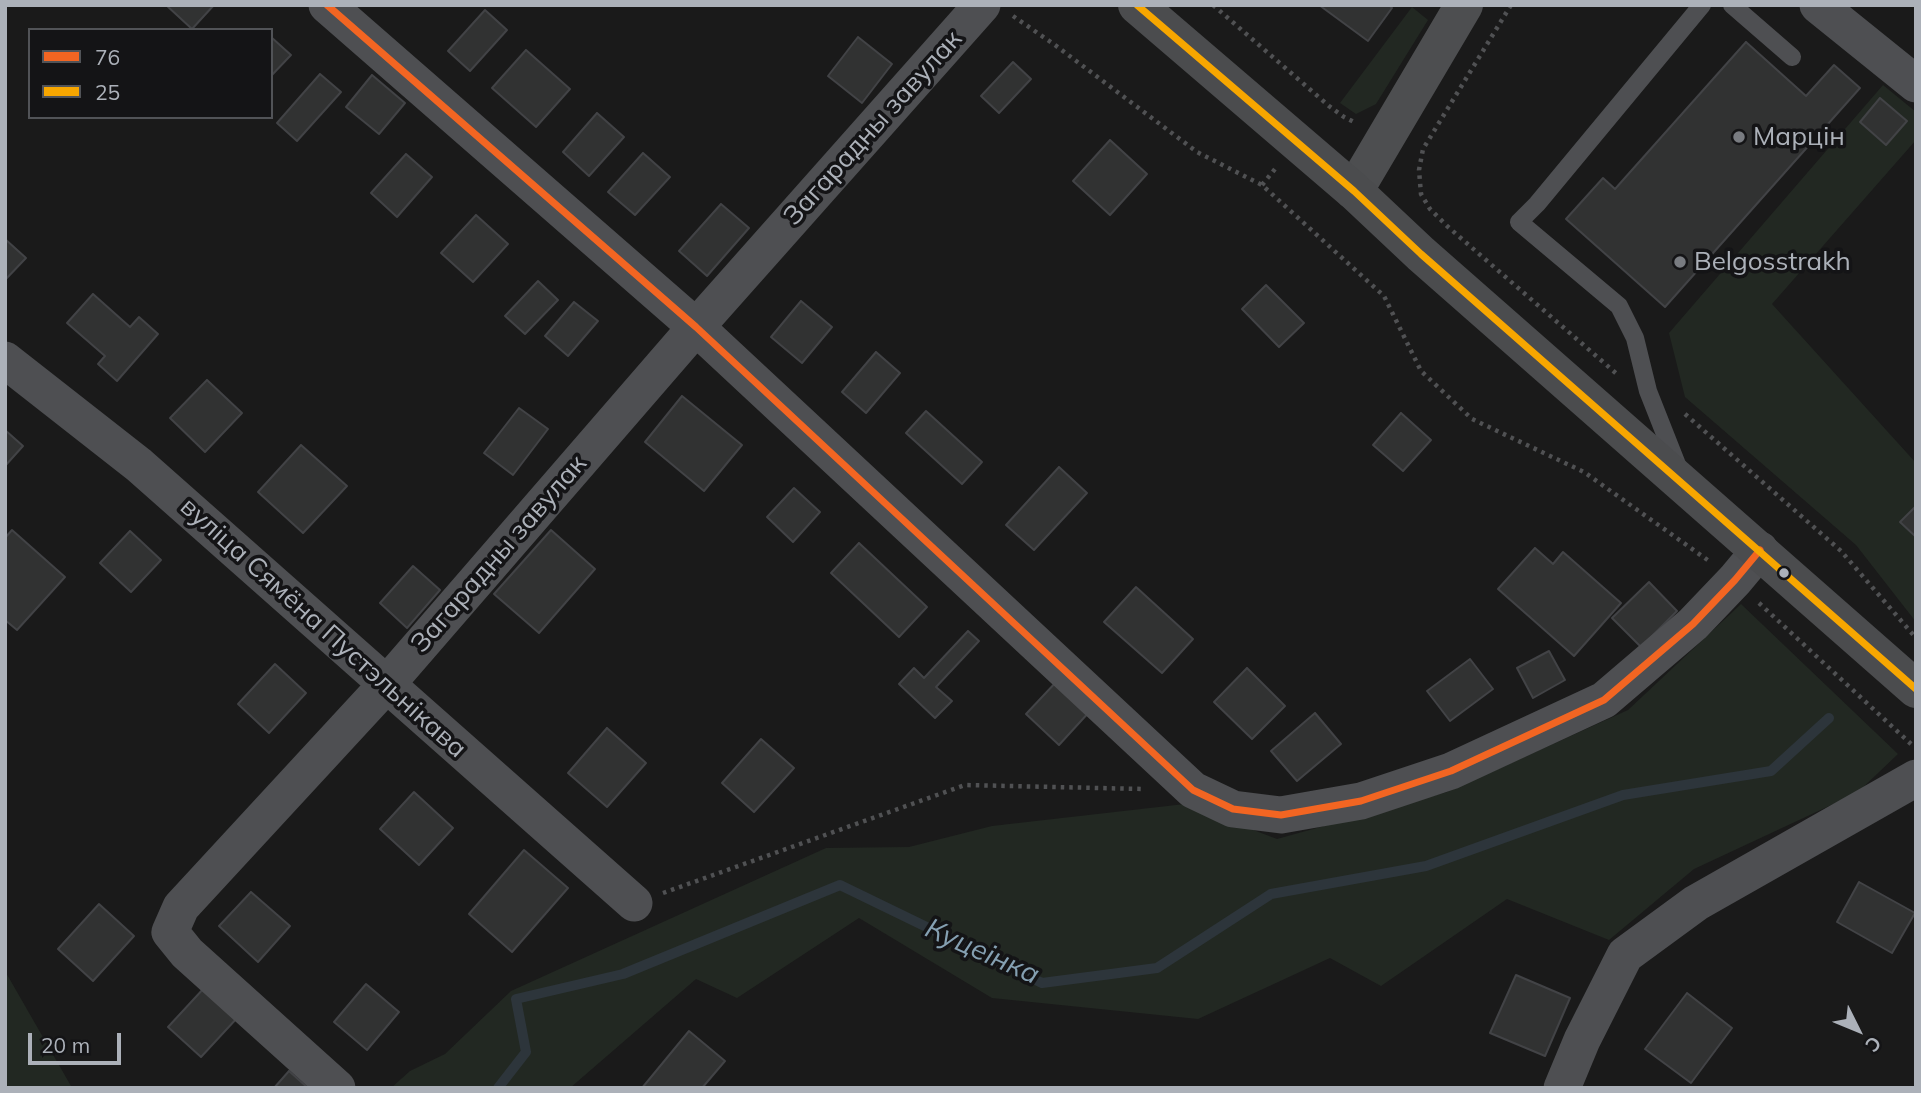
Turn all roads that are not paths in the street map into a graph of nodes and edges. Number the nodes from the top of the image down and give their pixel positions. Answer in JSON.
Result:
{"nodes":[{"id":1,"x":327,"y":5,"type":"edge"},
{"id":2,"x":1137,"y":5,"type":"edge"},
{"id":3,"x":1464,"y":5,"type":"edge"},
{"id":4,"x":1702,"y":5,"type":"edge"},
{"id":5,"x":1732,"y":5,"type":"edge"},
{"id":6,"x":1818,"y":5,"type":"edge"},
{"id":7,"x":996,"y":9,"type":"edge"},
{"id":8,"x":1792,"y":57,"type":"dead end"},
{"id":9,"x":1916,"y":84,"type":"edge"},
{"id":10,"x":1354,"y":191,"type":"junction"},
{"id":11,"x":696,"y":327,"type":"junction"},
{"id":12,"x":5,"y":360,"type":"edge"},
{"id":13,"x":1685,"y":487,"type":"junction"},
{"id":14,"x":1760,"y":550,"type":"junction"},
{"id":15,"x":386,"y":685,"type":"junction"},
{"id":16,"x":1916,"y":689,"type":"edge"},
{"id":17,"x":1914,"y":775,"type":"edge"},
{"id":18,"x":634,"y":903,"type":"road end"},
{"id":19,"x":337,"y":1088,"type":"edge"},
{"id":20,"x":1562,"y":1088,"type":"edge"}],
"edges":[{"from":1,"to":11,"type":"street"},
{"from":2,"to":10,"type":"main road"},
{"from":3,"to":10,"type":"main road"},
{"from":4,"to":13,"type":"lane"},
{"from":5,"to":8,"type":"lane"},
{"from":6,"to":9,"type":"street"},
{"from":7,"to":11,"type":"street","name":"Загарадны завулак"},
{"from":10,"to":13,"type":"main road"},
{"from":11,"to":14,"type":"street"},
{"from":11,"to":15,"type":"street","name":"Загарадны завулак"},
{"from":12,"to":15,"type":"street","name":"вуліца Сямёна Пустэльнікава"},
{"from":13,"to":14,"type":"main road"},
{"from":14,"to":16,"type":"main road"},
{"from":15,"to":18,"type":"street","name":"вуліца Сямёна Пустэльнікава"},
{"from":15,"to":19,"type":"street","name":"Загарадны завулак"},
{"from":17,"to":20,"type":"street"}]}
